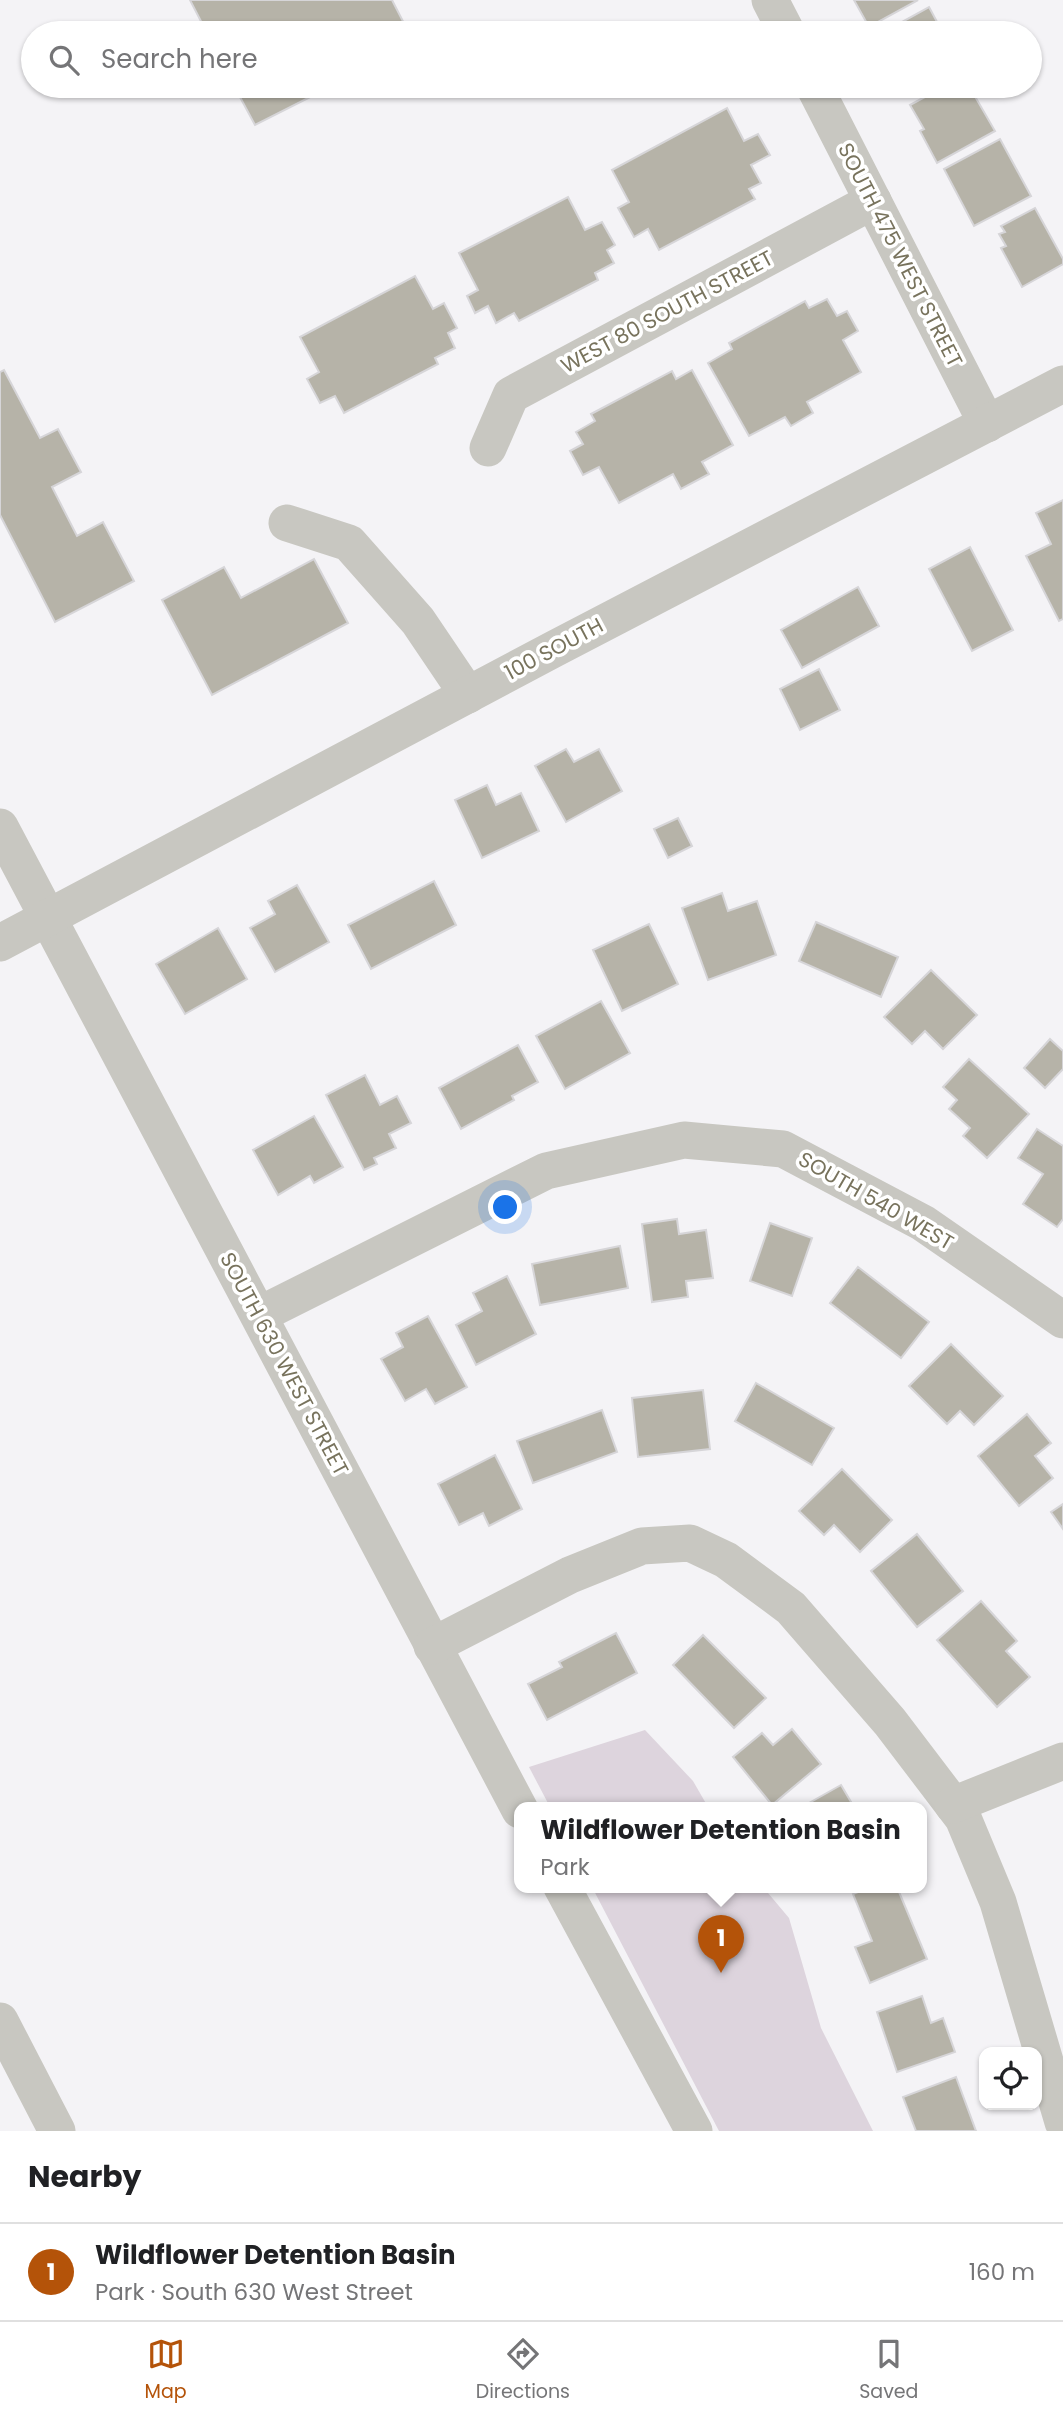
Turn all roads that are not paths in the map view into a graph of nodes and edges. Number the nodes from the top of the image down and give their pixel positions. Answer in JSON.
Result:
{"nodes":[{"id":1,"x":770,"y":0,"type":"edge"},
{"id":2,"x":781,"y":21,"type":"edge"},
{"id":3,"x":820,"y":98,"type":"edge"},
{"id":4,"x":873,"y":201,"type":"junction"},
{"id":5,"x":1063,"y":384,"type":"edge"},
{"id":6,"x":987,"y":424,"type":"junction"},
{"id":7,"x":488,"y":448,"type":"dead end"},
{"id":8,"x":287,"y":523,"type":"dead end"},
{"id":9,"x":468,"y":695,"type":"junction"},
{"id":10,"x":0,"y":827,"type":"edge"},
{"id":11,"x":48,"y":918,"type":"junction"},
{"id":12,"x":0,"y":943,"type":"edge"},
{"id":13,"x":259,"y":1315,"type":"junction"},
{"id":14,"x":1063,"y":1320,"type":"edge"},
{"id":15,"x":432,"y":1646,"type":"junction"},
{"id":16,"x":1063,"y":1761,"type":"edge"},
{"id":17,"x":516,"y":1802,"type":"edge"},
{"id":18,"x":953,"y":1805,"type":"junction"},
{"id":19,"x":565,"y":1893,"type":"edge"},
{"id":20,"x":0,"y":2021,"type":"edge"},
{"id":21,"x":1063,"y":2122,"type":"edge"},
{"id":22,"x":57,"y":2131,"type":"edge"},
{"id":23,"x":694,"y":2131,"type":"edge"}],
"edges":[{"from":1,"to":2,"type":"street"},
{"from":3,"to":4,"type":"street","name":"SOUTH 475 WEST STREET"},
{"from":4,"to":6,"type":"street","name":"SOUTH 475 WEST STREET"},
{"from":4,"to":7,"type":"street","name":"WEST 80 SOUTH STREET"},
{"from":5,"to":6,"type":"street","name":"100 SOUTH"},
{"from":6,"to":9,"type":"street","name":"100 SOUTH"},
{"from":8,"to":9,"type":"street"},
{"from":9,"to":11,"type":"street","name":"100 SOUTH"},
{"from":10,"to":11,"type":"street","name":"SOUTH 630 WEST STREET"},
{"from":11,"to":12,"type":"street","name":"100 SOUTH"},
{"from":11,"to":13,"type":"street","name":"SOUTH 630 WEST STREET"},
{"from":13,"to":14,"type":"street","name":"SOUTH 540 WEST"},
{"from":13,"to":15,"type":"street","name":"SOUTH 630 WEST STREET"},
{"from":15,"to":17,"type":"street","name":"SOUTH 630 WEST STREET"},
{"from":15,"to":18,"type":"street"},
{"from":16,"to":18,"type":"street"},
{"from":18,"to":21,"type":"street"},
{"from":19,"to":23,"type":"street"},
{"from":20,"to":22,"type":"street"}]}
